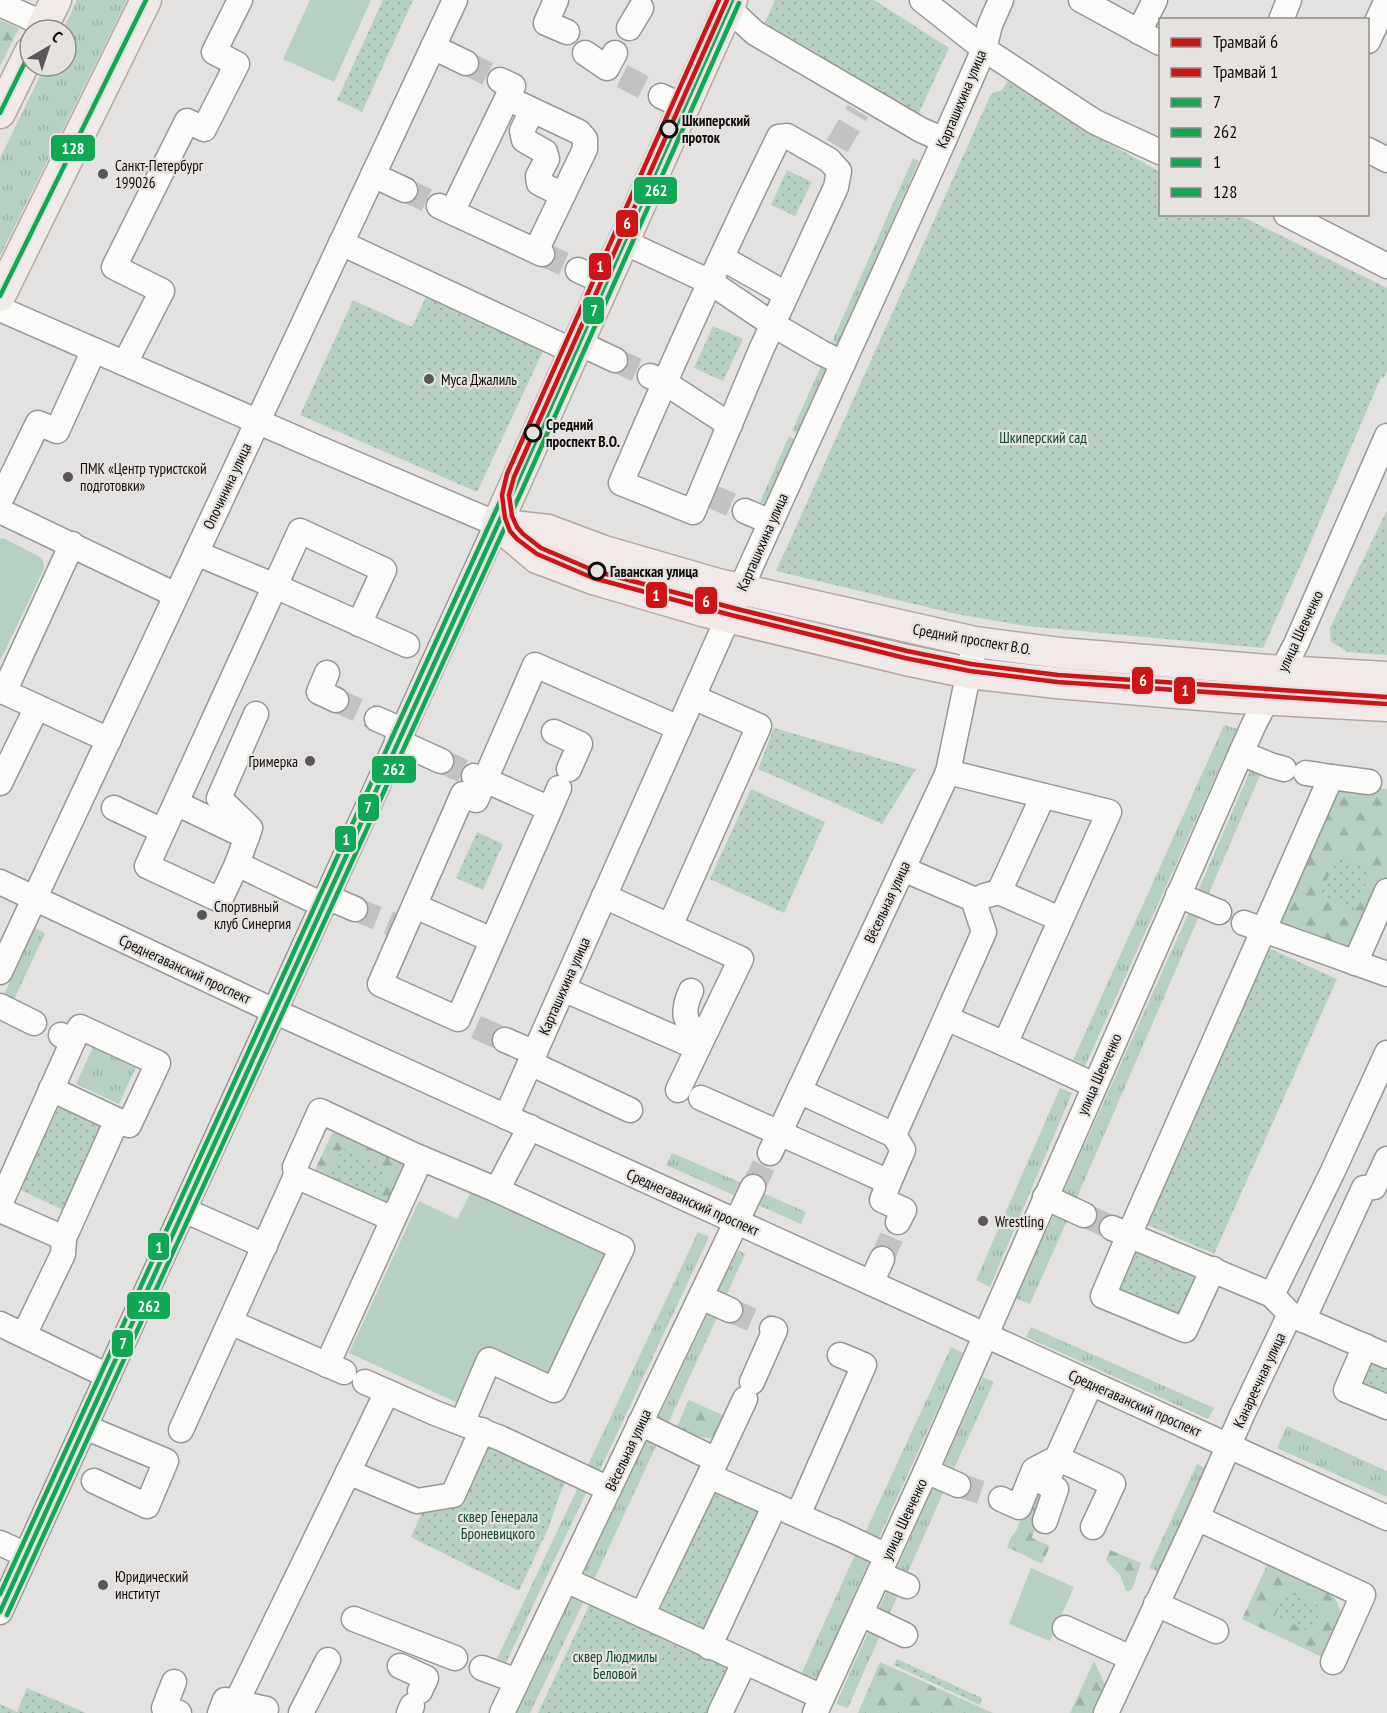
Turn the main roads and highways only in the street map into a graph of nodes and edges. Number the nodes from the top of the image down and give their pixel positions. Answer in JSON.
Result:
{"nodes":[{"id":1,"x":146,"y":0,"type":"edge"},
{"id":2,"x":727,"y":3,"type":"edge"},
{"id":3,"x":18,"y":76,"type":"edge"},
{"id":4,"x":0,"y":113,"type":"edge"},
{"id":5,"x":0,"y":296,"type":"edge"},
{"id":6,"x":497,"y":524,"type":"junction"},
{"id":7,"x":1387,"y":677,"type":"edge"},
{"id":8,"x":1387,"y":706,"type":"edge"}],
"edges":[{"from":1,"to":5,"type":"main road"},
{"from":2,"to":6,"type":"main road"},
{"from":3,"to":4,"type":"main road"},
{"from":6,"to":7,"type":"main road","name":"Средний проспект В.О."},
{"from":6,"to":8,"type":"main road","name":"Средний проспект В.О."}]}
